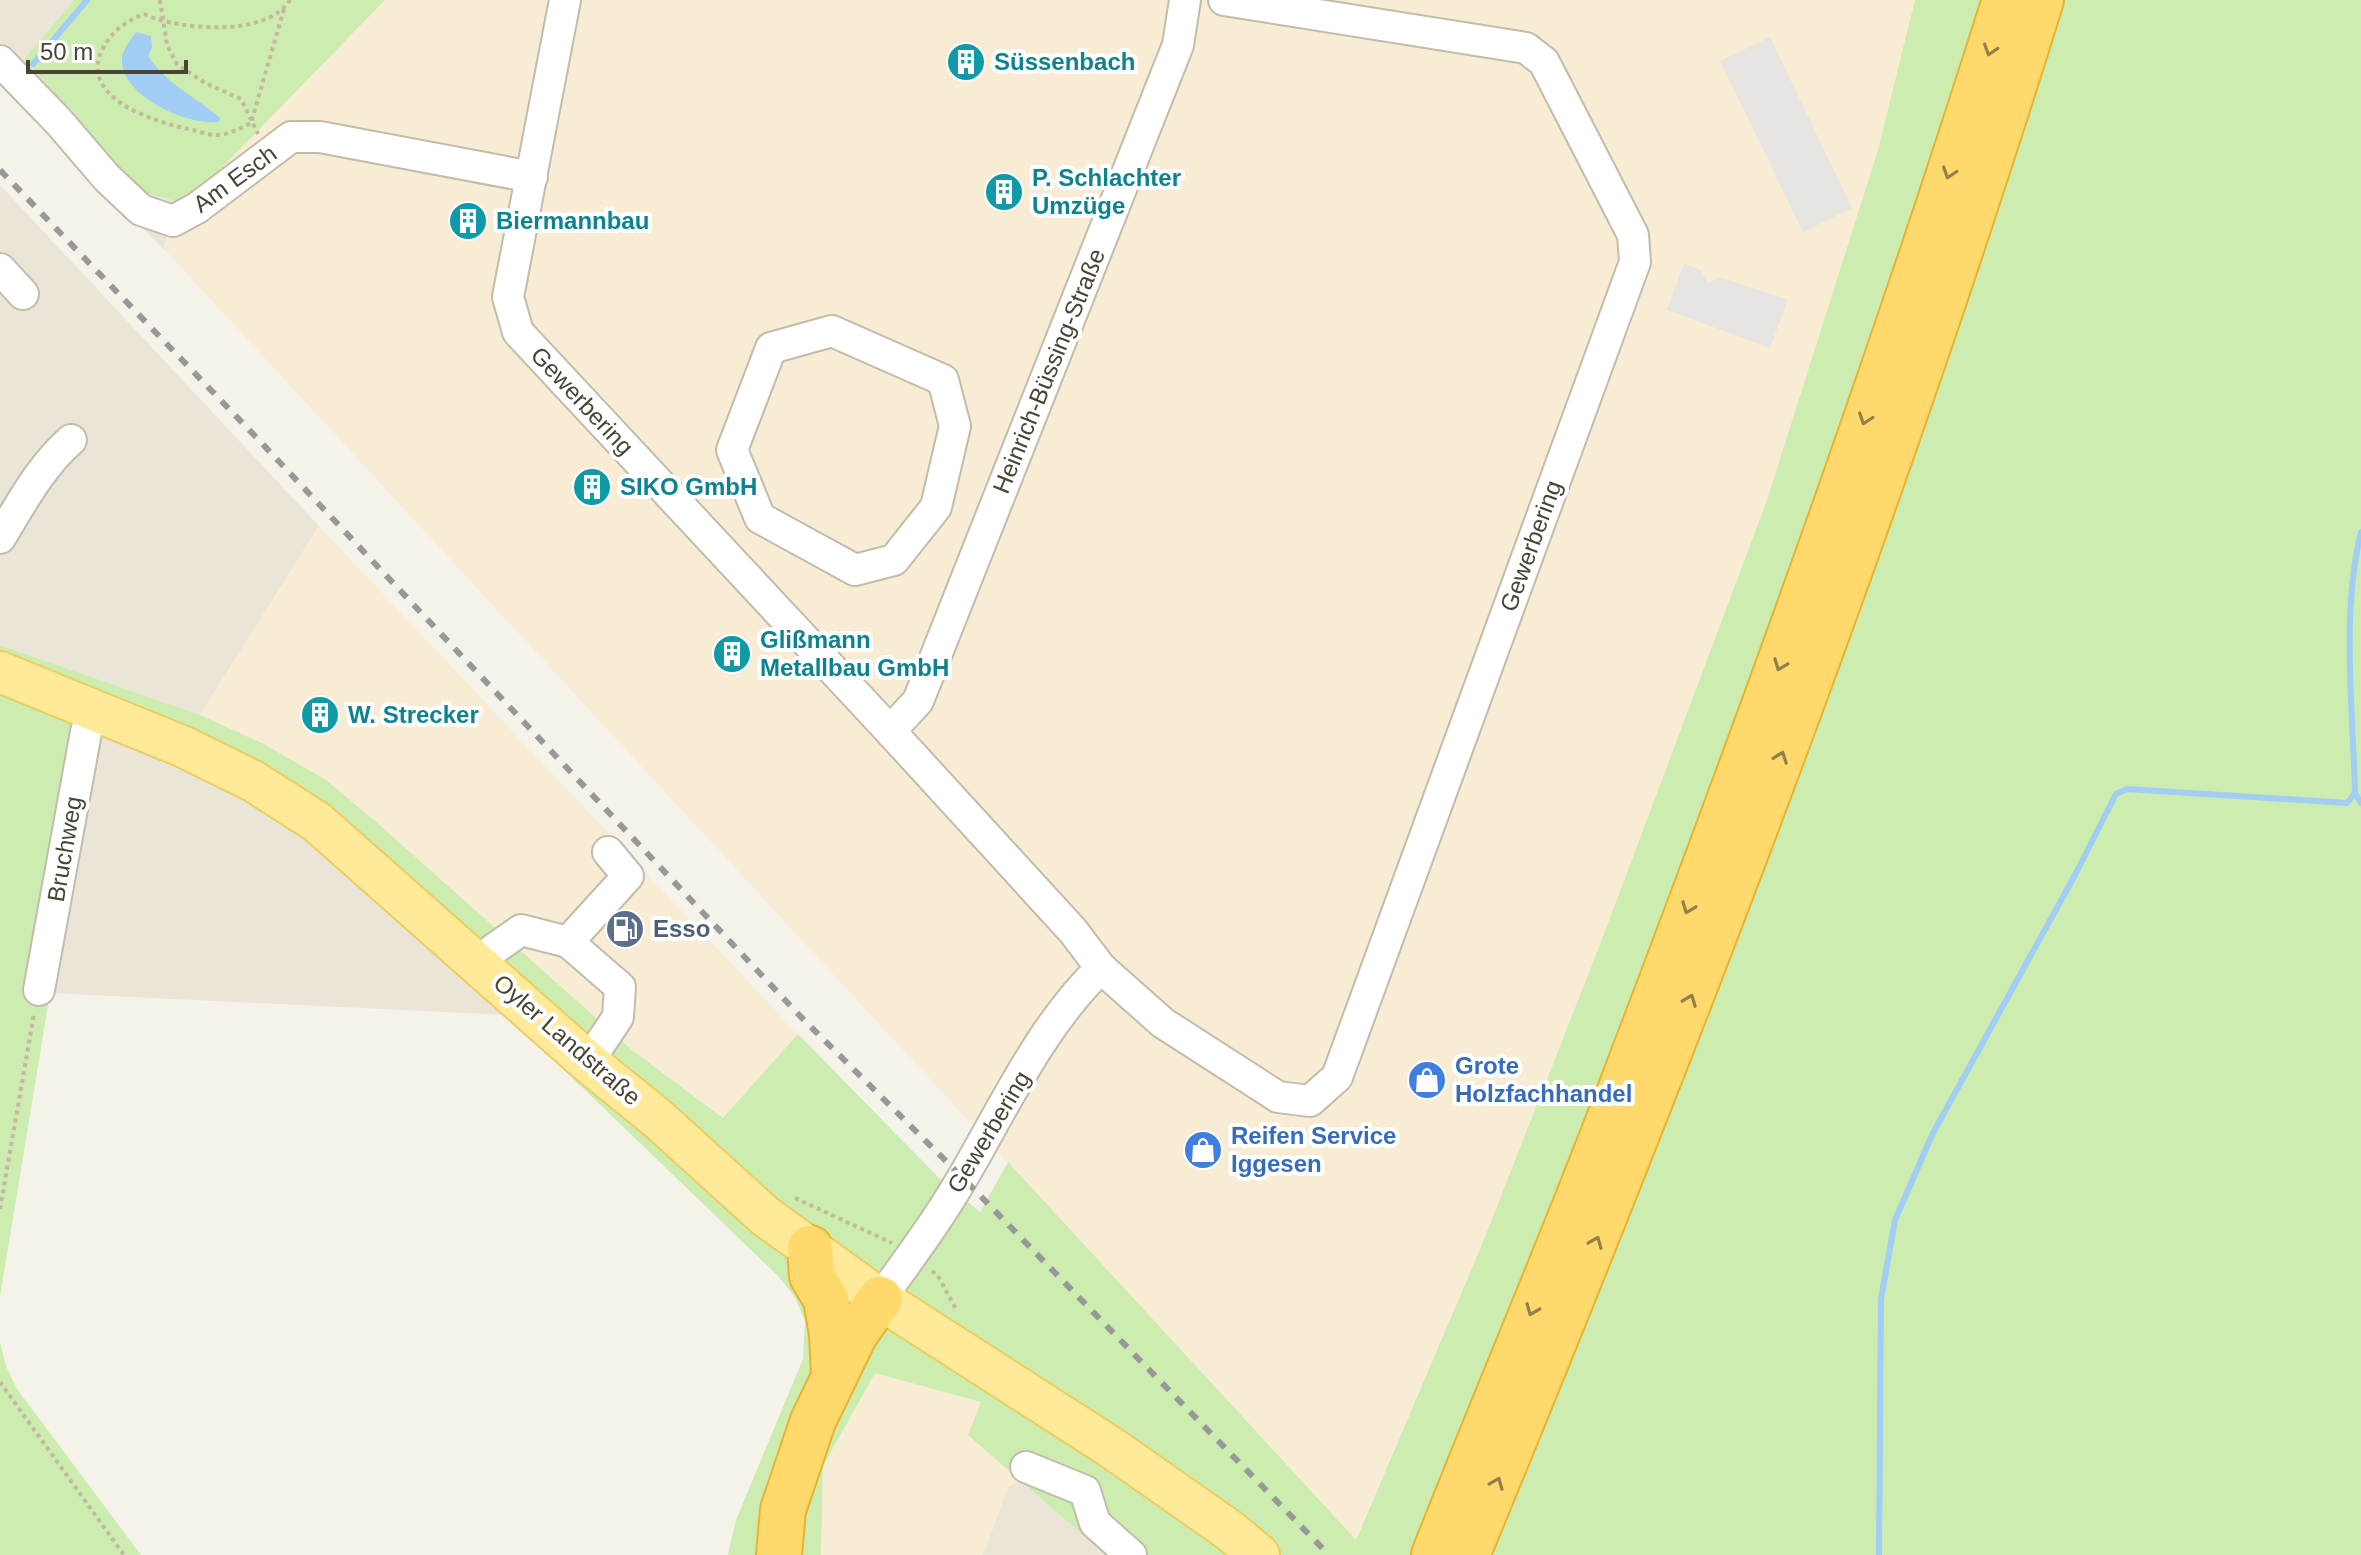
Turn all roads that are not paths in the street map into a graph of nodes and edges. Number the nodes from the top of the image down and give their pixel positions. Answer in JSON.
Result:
{"nodes":[{"id":1,"x":565,"y":0,"type":"edge"},
{"id":2,"x":1185,"y":0,"type":"edge"},
{"id":3,"x":1224,"y":0,"type":"edge"},
{"id":4,"x":2005,"y":0,"type":"edge"},
{"id":5,"x":2041,"y":0,"type":"edge"},
{"id":6,"x":0,"y":61,"type":"edge"},
{"id":7,"x":532,"y":177,"type":"junction"},
{"id":8,"x":0,"y":269,"type":"edge"},
{"id":9,"x":23,"y":294,"type":"dead end"},
{"id":10,"x":71,"y":440,"type":"dead end"},
{"id":11,"x":936,"y":507,"type":"joint"},
{"id":12,"x":0,"y":538,"type":"edge"},
{"id":13,"x":0,"y":672,"type":"edge"},
{"id":14,"x":94,"y":710,"type":"junction"},
{"id":15,"x":890,"y":731,"type":"junction"},
{"id":16,"x":608,"y":852,"type":"dead end"},
{"id":17,"x":568,"y":942,"type":"junction"},
{"id":18,"x":479,"y":963,"type":"junction"},
{"id":19,"x":1101,"y":968,"type":"junction"},
{"id":20,"x":39,"y":990,"type":"road end"},
{"id":21,"x":588,"y":1062,"type":"junction"},
{"id":22,"x":810,"y":1248,"type":"junction"},
{"id":23,"x":880,"y":1299,"type":"junction"},
{"id":24,"x":834,"y":1377,"type":"junction"},
{"id":25,"x":1112,"y":1448,"type":"junction"},
{"id":26,"x":1026,"y":1467,"type":"dead end"},
{"id":27,"x":1085,"y":1491,"type":"junction"},
{"id":28,"x":779,"y":1555,"type":"edge"},
{"id":29,"x":1131,"y":1555,"type":"edge"},
{"id":30,"x":1259,"y":1555,"type":"edge"},
{"id":31,"x":1434,"y":1555,"type":"edge"},
{"id":32,"x":1467,"y":1555,"type":"edge"}],
"edges":[{"from":1,"to":7,"type":"street","name":"Gewerbering"},
{"from":2,"to":15,"type":"street","name":"Heinrich-Büssing-Straße"},
{"from":3,"to":19,"type":"street","name":"Gewerbering"},
{"from":4,"to":31,"type":"highway","one_way":true},
{"from":32,"to":5,"type":"highway","one_way":true},
{"from":6,"to":7,"type":"street","name":"Am Esch"},
{"from":7,"to":15,"type":"street","name":"Gewerbering"},
{"from":8,"to":9,"type":"street"},
{"from":10,"to":12,"type":"street"},
{"from":11,"to":11,"type":"street"},
{"from":13,"to":14,"type":"main road","name":"Oyler Landstraße"},
{"from":14,"to":18,"type":"main road","name":"Oyler Landstraße"},
{"from":14,"to":20,"type":"street","name":"Bruchweg"},
{"from":15,"to":19,"type":"street","name":"Gewerbering"},
{"from":16,"to":17,"type":"street"},
{"from":17,"to":18,"type":"street"},
{"from":17,"to":21,"type":"street"},
{"from":18,"to":21,"type":"main road","name":"Oyler Landstraße"},
{"from":19,"to":23,"type":"street","name":"Gewerbering"},
{"from":21,"to":22,"type":"main road","name":"Oyler Landstraße"},
{"from":22,"to":23,"type":"main road","name":"Oyler Landstraße"},
{"from":22,"to":24,"type":"highway"},
{"from":23,"to":24,"type":"highway"},
{"from":23,"to":25,"type":"main road","name":"Oyler Landstraße"},
{"from":24,"to":28,"type":"highway"},
{"from":25,"to":27,"type":"street"},
{"from":25,"to":30,"type":"main road","name":"Oyler Landstraße"},
{"from":26,"to":27,"type":"street"},
{"from":27,"to":29,"type":"street"}]}
